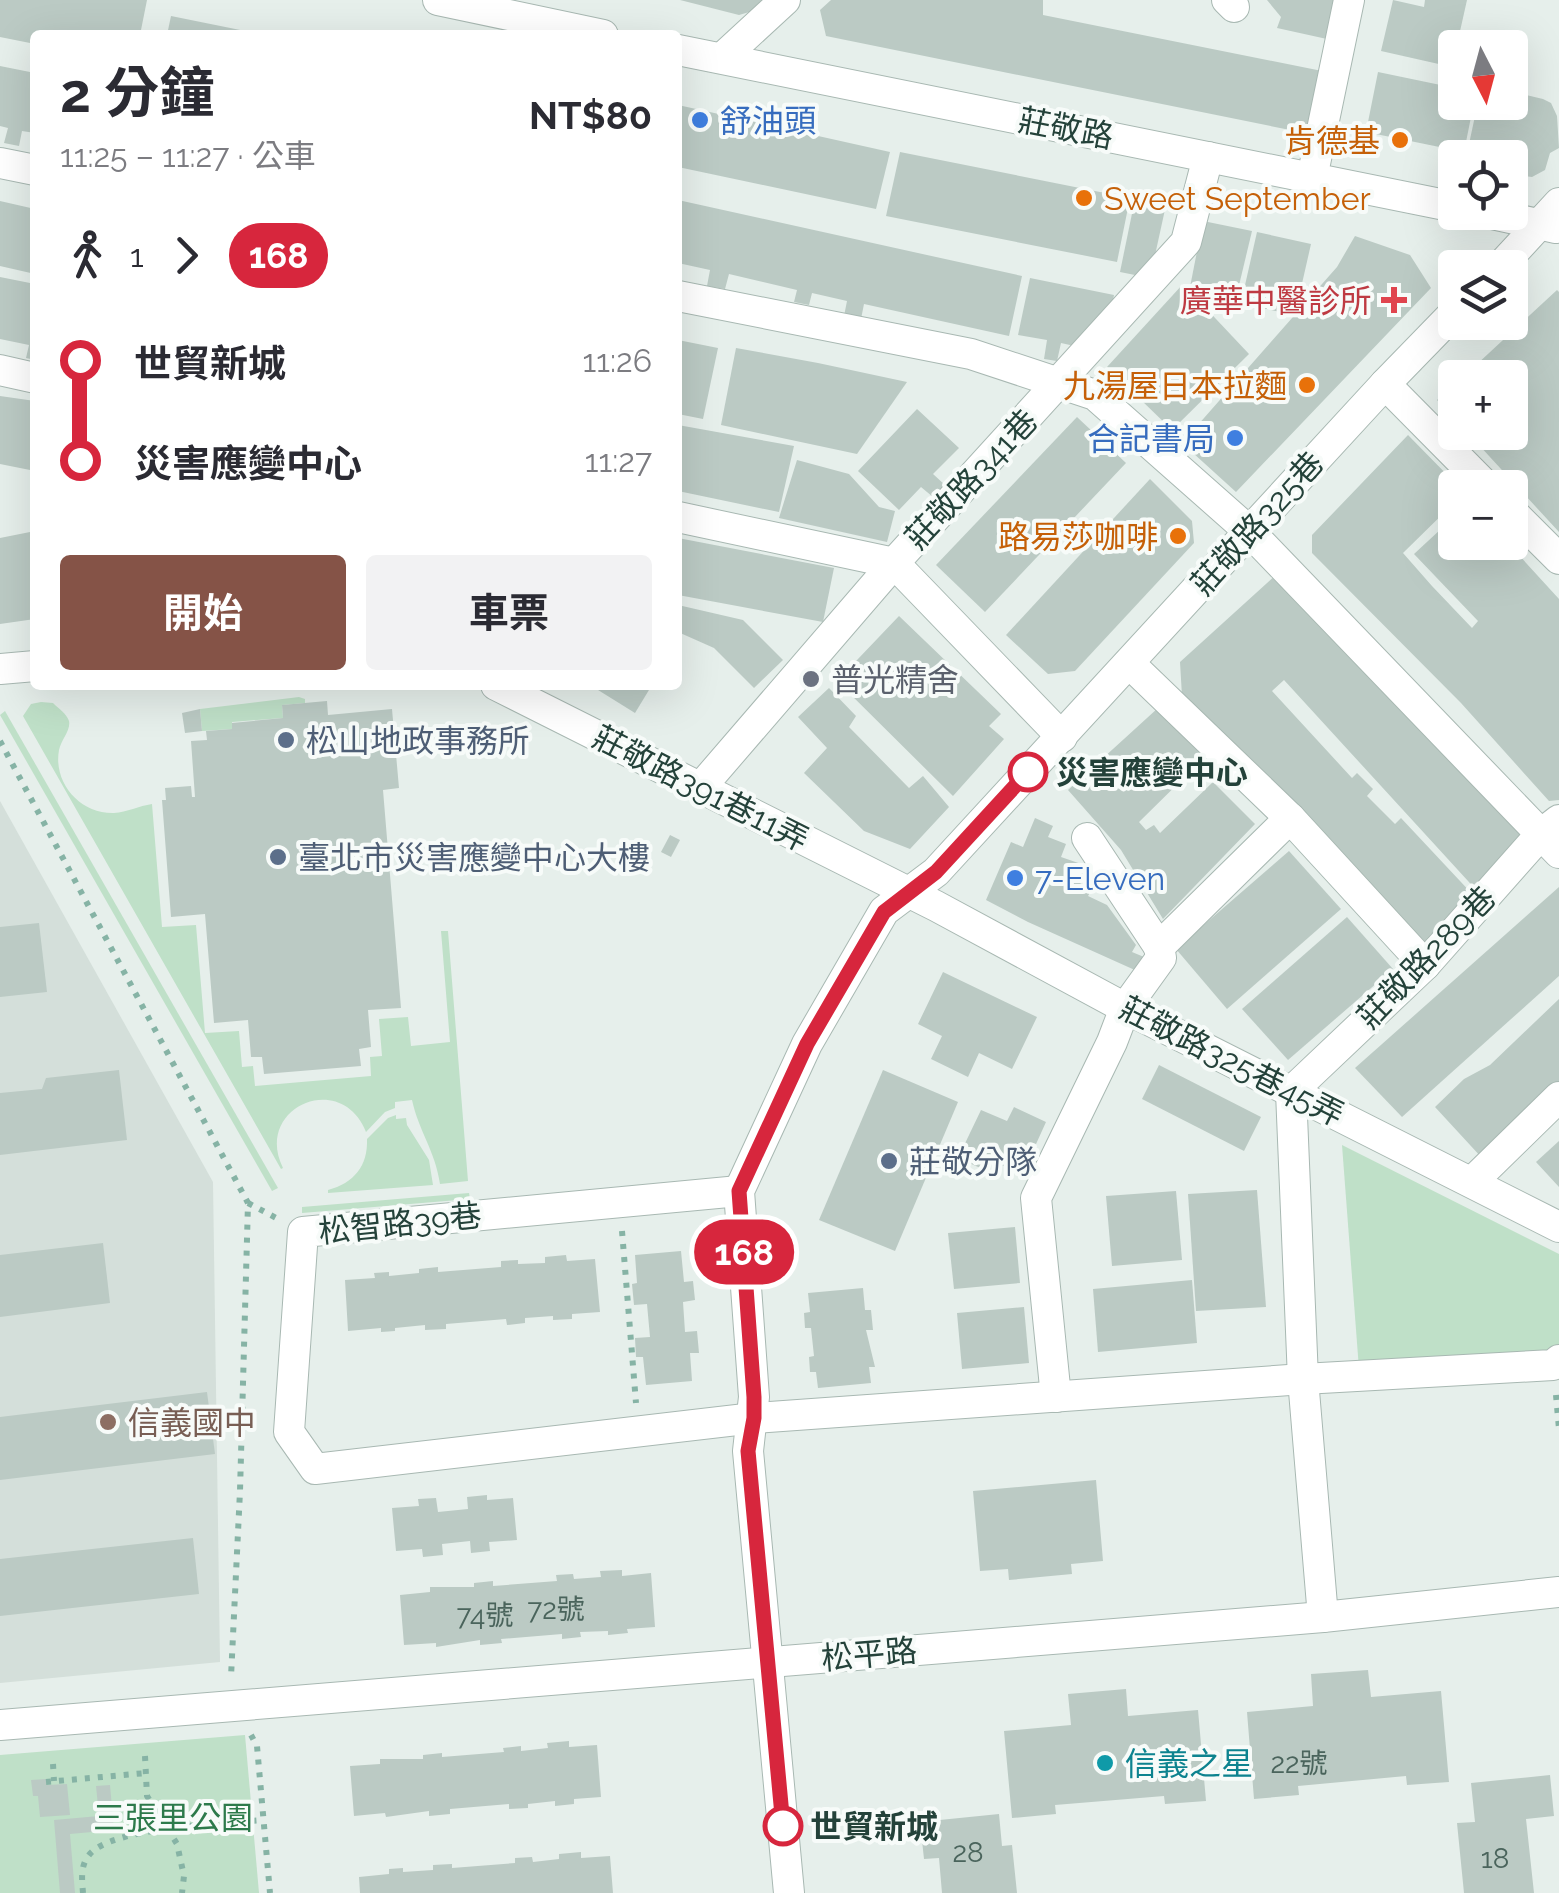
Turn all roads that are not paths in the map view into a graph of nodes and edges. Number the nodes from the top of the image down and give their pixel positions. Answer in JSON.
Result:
{"nodes":[{"id":1,"x":438,"y":0,"type":"edge"},
{"id":2,"x":785,"y":0,"type":"edge"},
{"id":3,"x":1350,"y":0,"type":"edge"},
{"id":4,"x":524,"y":26,"type":"edge"},
{"id":5,"x":559,"y":30,"type":"edge"},
{"id":6,"x":682,"y":51,"type":"edge"},
{"id":7,"x":722,"y":58,"type":"junction"},
{"id":8,"x":1208,"y":156,"type":"junction"},
{"id":9,"x":0,"y":163,"type":"edge"},
{"id":10,"x":30,"y":169,"type":"edge"},
{"id":11,"x":1312,"y":178,"type":"junction"},
{"id":12,"x":1438,"y":204,"type":"edge"},
{"id":13,"x":1528,"y":216,"type":"edge"},
{"id":14,"x":1553,"y":218,"type":"edge"},
{"id":15,"x":1518,"y":250,"type":"edge"},
{"id":16,"x":682,"y":297,"type":"edge"},
{"id":17,"x":1438,"y":329,"type":"edge"},
{"id":18,"x":0,"y":370,"type":"edge"},
{"id":19,"x":30,"y":377,"type":"edge"},
{"id":20,"x":1059,"y":384,"type":"junction"},
{"id":21,"x":1384,"y":384,"type":"junction"},
{"id":22,"x":1470,"y":470,"type":"edge"},
{"id":23,"x":682,"y":518,"type":"edge"},
{"id":24,"x":1528,"y":528,"type":"edge"},
{"id":25,"x":1250,"y":532,"type":"junction"},
{"id":26,"x":1559,"y":559,"type":"edge"},
{"id":27,"x":894,"y":562,"type":"junction"},
{"id":28,"x":1130,"y":663,"type":"junction"},
{"id":29,"x":30,"y":666,"type":"edge"},
{"id":30,"x":0,"y":669,"type":"edge"},
{"id":31,"x":506,"y":690,"type":"edge"},
{"id":32,"x":1062,"y":737,"type":"junction"},
{"id":33,"x":701,"y":787,"type":"junction"},
{"id":34,"x":1290,"y":818,"type":"junction"},
{"id":35,"x":1553,"y":836,"type":"edge"},
{"id":36,"x":1088,"y":838,"type":"dead end"},
{"id":37,"x":906,"y":892,"type":"junction"},
{"id":38,"x":1159,"y":947,"type":"junction"},
{"id":39,"x":1425,"y":965,"type":"junction"},
{"id":40,"x":1125,"y":1008,"type":"junction"},
{"id":41,"x":1291,"y":1092,"type":"junction"},
{"id":42,"x":1559,"y":1097,"type":"edge"},
{"id":43,"x":1472,"y":1182,"type":"junction"},
{"id":44,"x":739,"y":1191,"type":"junction"},
{"id":45,"x":1559,"y":1228,"type":"edge"},
{"id":46,"x":1559,"y":1360,"type":"edge"},
{"id":47,"x":1303,"y":1379,"type":"junction"},
{"id":48,"x":1056,"y":1397,"type":"junction"},
{"id":49,"x":754,"y":1418,"type":"junction"},
{"id":50,"x":1559,"y":1592,"type":"edge"},
{"id":51,"x":1323,"y":1617,"type":"junction"},
{"id":52,"x":767,"y":1662,"type":"junction"},
{"id":53,"x":0,"y":1725,"type":"edge"},
{"id":54,"x":790,"y":1893,"type":"edge"}],
"edges":[{"from":1,"to":4,"type":"street"},
{"from":2,"to":7,"type":"street"},
{"from":3,"to":11,"type":"street"},
{"from":4,"to":5,"type":"street"},
{"from":6,"to":7,"type":"street","name":"莊敬路"},
{"from":7,"to":8,"type":"street","name":"莊敬路"},
{"from":8,"to":11,"type":"street","name":"莊敬路"},
{"from":8,"to":20,"type":"street","name":"莊敬路341巷"},
{"from":9,"to":10,"type":"street"},
{"from":11,"to":12,"type":"street","name":"莊敬路"},
{"from":13,"to":14,"type":"street"},
{"from":14,"to":15,"type":"street"},
{"from":16,"to":20,"type":"street"},
{"from":17,"to":21,"type":"street","name":"莊敬路325巷"},
{"from":18,"to":19,"type":"street"},
{"from":20,"to":25,"type":"street"},
{"from":20,"to":27,"type":"street","name":"莊敬路341巷"},
{"from":21,"to":22,"type":"street"},
{"from":21,"to":25,"type":"street","name":"莊敬路325巷"},
{"from":23,"to":27,"type":"street"},
{"from":24,"to":26,"type":"street"},
{"from":25,"to":28,"type":"street","name":"莊敬路325巷"},
{"from":25,"to":35,"type":"street"},
{"from":27,"to":32,"type":"street"},
{"from":27,"to":33,"type":"street","name":"莊敬路341巷"},
{"from":28,"to":32,"type":"street","name":"莊敬路325巷"},
{"from":28,"to":34,"type":"street"},
{"from":29,"to":30,"type":"street"},
{"from":31,"to":33,"type":"street","name":"莊敬路391巷11弄"},
{"from":32,"to":37,"type":"street","name":"莊敬路325巷"},
{"from":33,"to":37,"type":"street","name":"莊敬路391巷11弄"},
{"from":34,"to":38,"type":"street"},
{"from":34,"to":39,"type":"street"},
{"from":35,"to":39,"type":"street","name":"莊敬路289巷"},
{"from":36,"to":38,"type":"street"},
{"from":37,"to":40,"type":"street","name":"莊敬路325巷45弄"},
{"from":37,"to":44,"type":"street","name":"莊敬路325巷"},
{"from":38,"to":40,"type":"street"},
{"from":39,"to":41,"type":"street","name":"莊敬路289巷"},
{"from":40,"to":41,"type":"street","name":"莊敬路325巷45弄"},
{"from":40,"to":48,"type":"street"},
{"from":41,"to":43,"type":"street","name":"莊敬路325巷45弄"},
{"from":41,"to":47,"type":"street"},
{"from":42,"to":43,"type":"street"},
{"from":43,"to":45,"type":"street","name":"莊敬路325巷45弄"},
{"from":44,"to":49,"type":"street"},
{"from":44,"to":49,"type":"street","name":"松智路39巷"},
{"from":46,"to":47,"type":"street"},
{"from":47,"to":48,"type":"street"},
{"from":47,"to":51,"type":"street"},
{"from":48,"to":49,"type":"street"},
{"from":49,"to":52,"type":"street"},
{"from":50,"to":51,"type":"street","name":"松平路"},
{"from":51,"to":52,"type":"street","name":"松平路"},
{"from":52,"to":53,"type":"street","name":"松平路"},
{"from":52,"to":54,"type":"street"}]}
